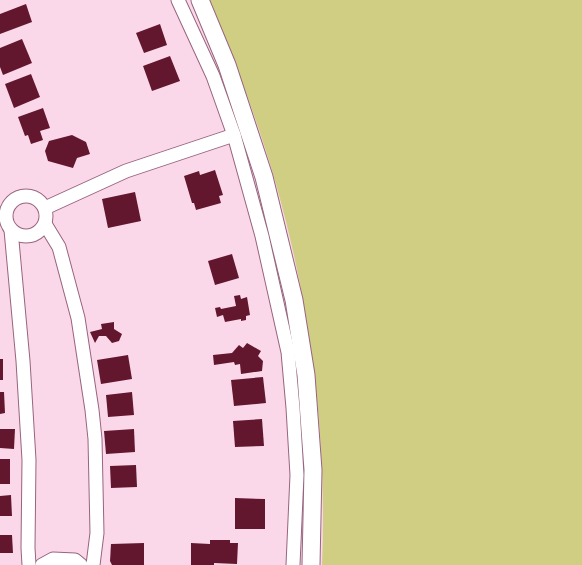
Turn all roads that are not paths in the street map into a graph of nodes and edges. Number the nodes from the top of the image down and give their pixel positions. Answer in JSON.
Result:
{"nodes":[{"id":1,"x":178,"y":0,"type":"edge"},
{"id":2,"x":200,"y":0,"type":"edge"},
{"id":3,"x":234,"y":135,"type":"junction"},
{"id":4,"x":45,"y":208,"type":"junction"},
{"id":5,"x":5,"y":224,"type":"edge"},
{"id":6,"x":45,"y":224,"type":"junction"},
{"id":7,"x":29,"y":565,"type":"edge"},
{"id":8,"x":42,"y":565,"type":"edge"},
{"id":9,"x":81,"y":565,"type":"edge"},
{"id":10,"x":93,"y":565,"type":"edge"},
{"id":11,"x":292,"y":565,"type":"edge"},
{"id":12,"x":311,"y":565,"type":"edge"}],
"edges":[{"from":1,"to":3,"type":"street"},
{"from":2,"to":12,"type":"street"},
{"from":3,"to":4,"type":"street"},
{"from":3,"to":11,"type":"street"},
{"from":4,"to":5,"type":"street"},
{"from":4,"to":6,"type":"street"},
{"from":5,"to":6,"type":"street"},
{"from":5,"to":7,"type":"street"},
{"from":6,"to":10,"type":"street"},
{"from":8,"to":9,"type":"street"}]}
